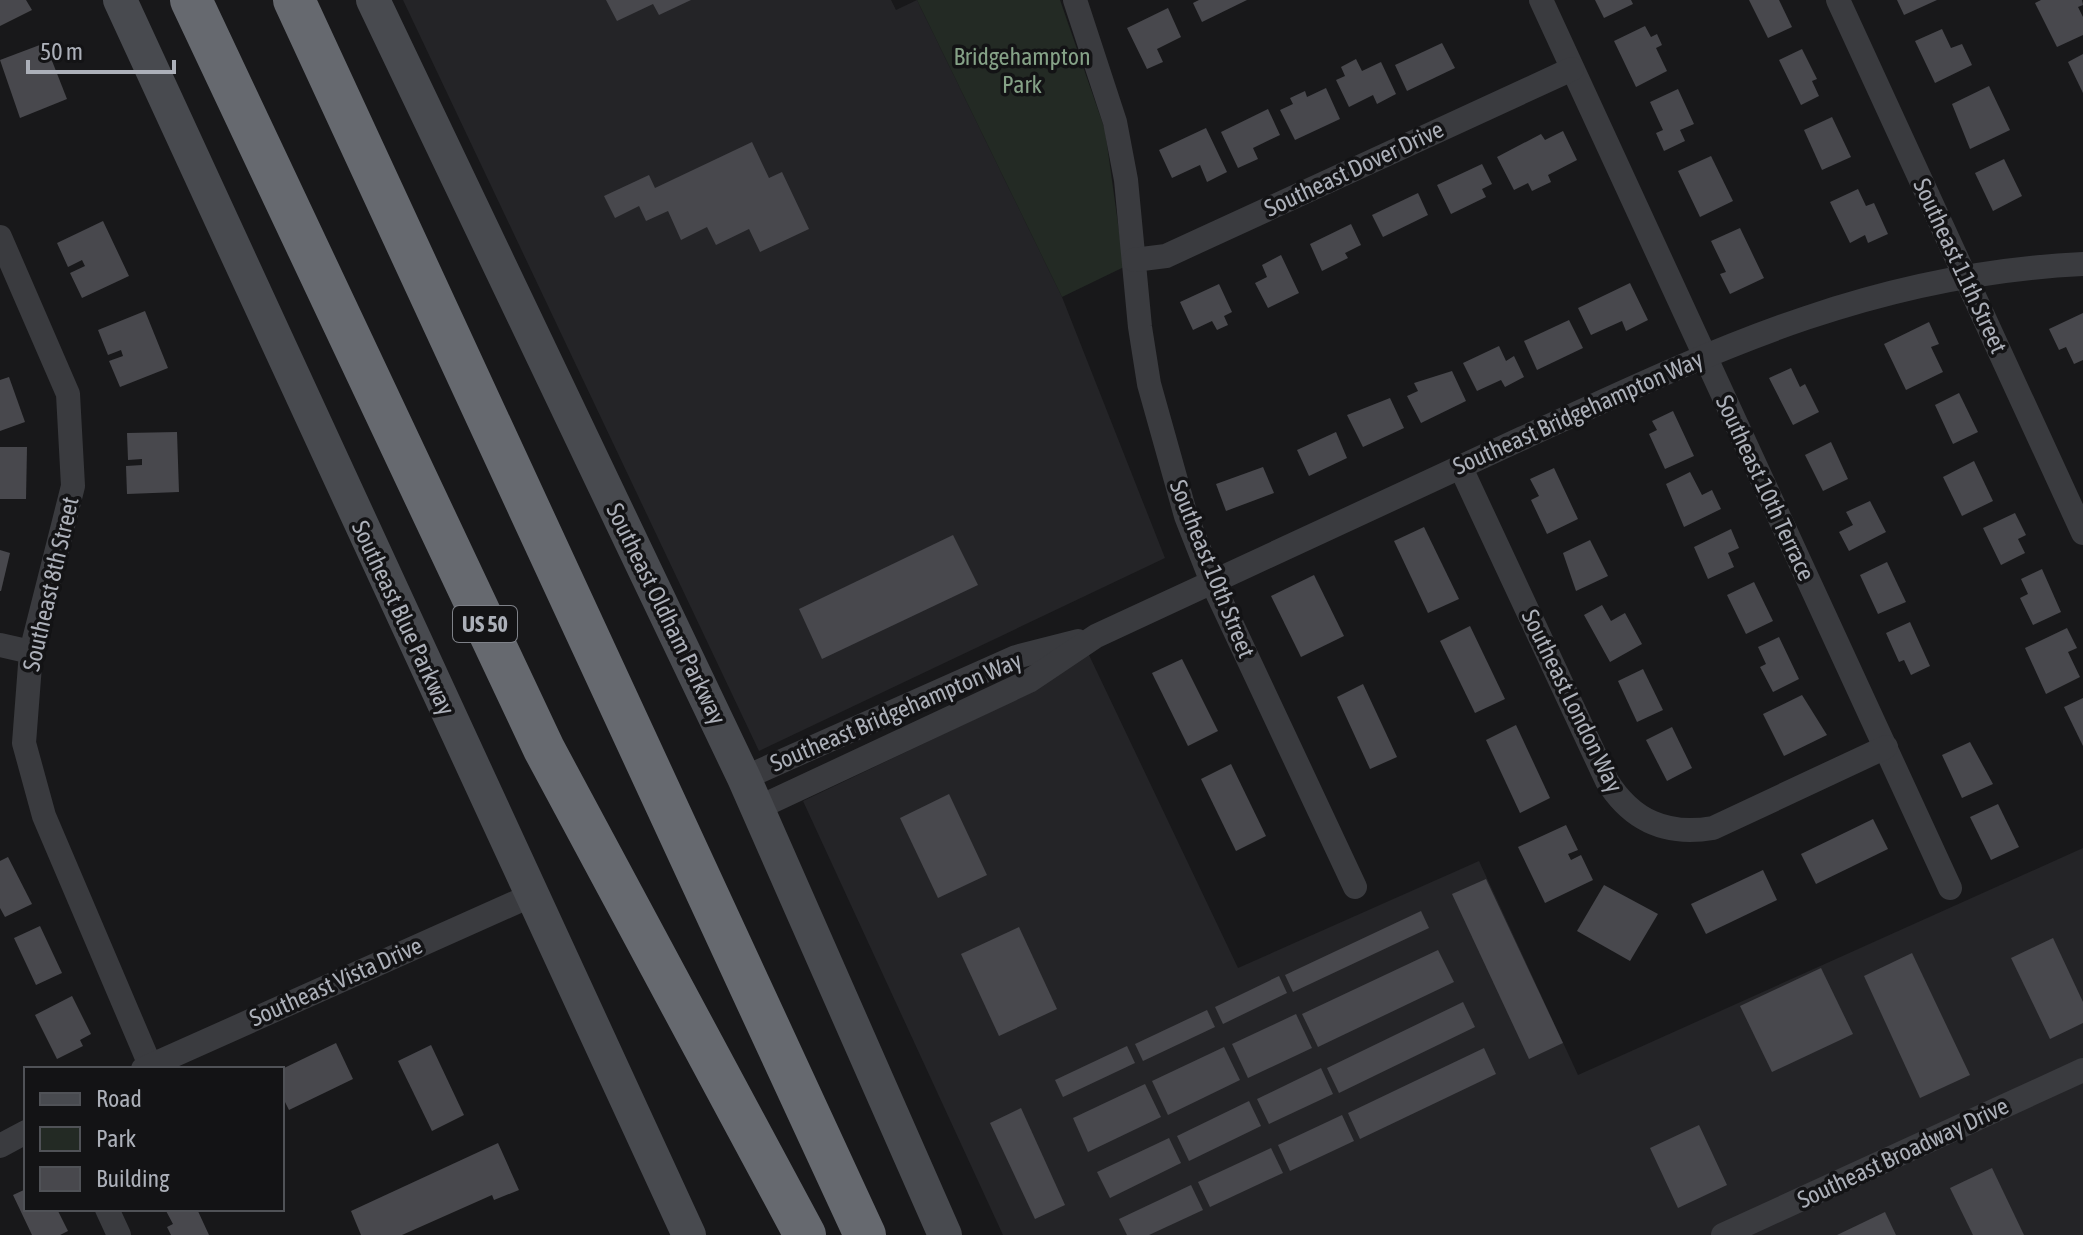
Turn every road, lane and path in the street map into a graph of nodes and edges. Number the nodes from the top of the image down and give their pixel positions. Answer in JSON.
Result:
{"nodes":[{"id":1,"x":120,"y":0,"type":"edge"},
{"id":2,"x":191,"y":0,"type":"edge"},
{"id":3,"x":294,"y":0,"type":"edge"},
{"id":4,"x":373,"y":0,"type":"edge"},
{"id":5,"x":1075,"y":0,"type":"edge"},
{"id":6,"x":1541,"y":0,"type":"edge"},
{"id":7,"x":1838,"y":0,"type":"edge"},
{"id":8,"x":1572,"y":69,"type":"junction"},
{"id":9,"x":0,"y":237,"type":"edge"},
{"id":10,"x":1134,"y":260,"type":"junction"},
{"id":11,"x":2083,"y":264,"type":"edge"},
{"id":12,"x":1965,"y":275,"type":"junction"},
{"id":13,"x":1703,"y":356,"type":"junction"},
{"id":14,"x":1460,"y":466,"type":"junction"},
{"id":15,"x":2083,"y":533,"type":"edge"},
{"id":16,"x":1212,"y":582,"type":"junction"},
{"id":17,"x":1096,"y":636,"type":"junction"},
{"id":18,"x":0,"y":645,"type":"edge"},
{"id":19,"x":31,"y":652,"type":"junction"},
{"id":20,"x":1886,"y":747,"type":"junction"},
{"id":21,"x":751,"y":793,"type":"junction"},
{"id":22,"x":1355,"y":887,"type":"dead end"},
{"id":23,"x":1950,"y":888,"type":"dead end"},
{"id":24,"x":530,"y":896,"type":"junction"},
{"id":25,"x":146,"y":1067,"type":"edge"},
{"id":26,"x":2083,"y":1070,"type":"edge"},
{"id":27,"x":24,"y":1133,"type":"edge"},
{"id":28,"x":0,"y":1146,"type":"edge"},
{"id":29,"x":108,"y":1211,"type":"edge"},
{"id":30,"x":119,"y":1235,"type":"edge"},
{"id":31,"x":689,"y":1235,"type":"edge"},
{"id":32,"x":805,"y":1235,"type":"edge"},
{"id":33,"x":865,"y":1235,"type":"edge"},
{"id":34,"x":945,"y":1235,"type":"edge"},
{"id":35,"x":1723,"y":1235,"type":"edge"}],
"edges":[{"from":1,"to":24,"type":"street","name":"Southeast Blue Parkway"},
{"from":2,"to":32,"type":"highway","number":"US 50"},
{"from":3,"to":33,"type":"highway"},
{"from":4,"to":21,"type":"street","name":"Southeast Oldham Parkway"},
{"from":5,"to":10,"type":"street","name":"Southeast 10th Street"},
{"from":6,"to":8,"type":"street","name":"Southeast 10th Terrace"},
{"from":7,"to":12,"type":"street","name":"Southeast 11th Street"},
{"from":8,"to":10,"type":"street","name":"Southeast Dover Drive"},
{"from":8,"to":13,"type":"street","name":"Southeast 10th Terrace"},
{"from":9,"to":19,"type":"street","name":"Southeast 8th Street"},
{"from":10,"to":16,"type":"street","name":"Southeast 10th Street"},
{"from":11,"to":12,"type":"street","name":"Southeast Bridgehampton Way"},
{"from":12,"to":13,"type":"street","name":"Southeast Bridgehampton Way"},
{"from":12,"to":15,"type":"street","name":"Southeast 11th Street"},
{"from":13,"to":14,"type":"street","name":"Southeast Bridgehampton Way"},
{"from":13,"to":20,"type":"street","name":"Southeast 10th Terrace"},
{"from":14,"to":16,"type":"street","name":"Southeast Bridgehampton Way"},
{"from":14,"to":20,"type":"street","name":"Southeast London Way"},
{"from":16,"to":17,"type":"street","name":"Southeast Bridgehampton Way"},
{"from":16,"to":22,"type":"street","name":"Southeast 10th Street"},
{"from":17,"to":21,"type":"street","name":"Southeast Bridgehampton Way"},
{"from":17,"to":21,"type":"street","name":"Southeast Bridgehampton Way"},
{"from":18,"to":19,"type":"street"},
{"from":19,"to":25,"type":"street","name":"Southeast 8th Street"},
{"from":20,"to":23,"type":"street","name":"Southeast 10th Terrace"},
{"from":21,"to":34,"type":"street","name":"Southeast Oldham Parkway"},
{"from":24,"to":25,"type":"street","name":"Southeast Vista Drive"},
{"from":24,"to":31,"type":"street","name":"Southeast Blue Parkway"},
{"from":26,"to":35,"type":"street","name":"Southeast Broadway Drive"},
{"from":27,"to":28,"type":"street"},
{"from":29,"to":30,"type":"street"}]}
